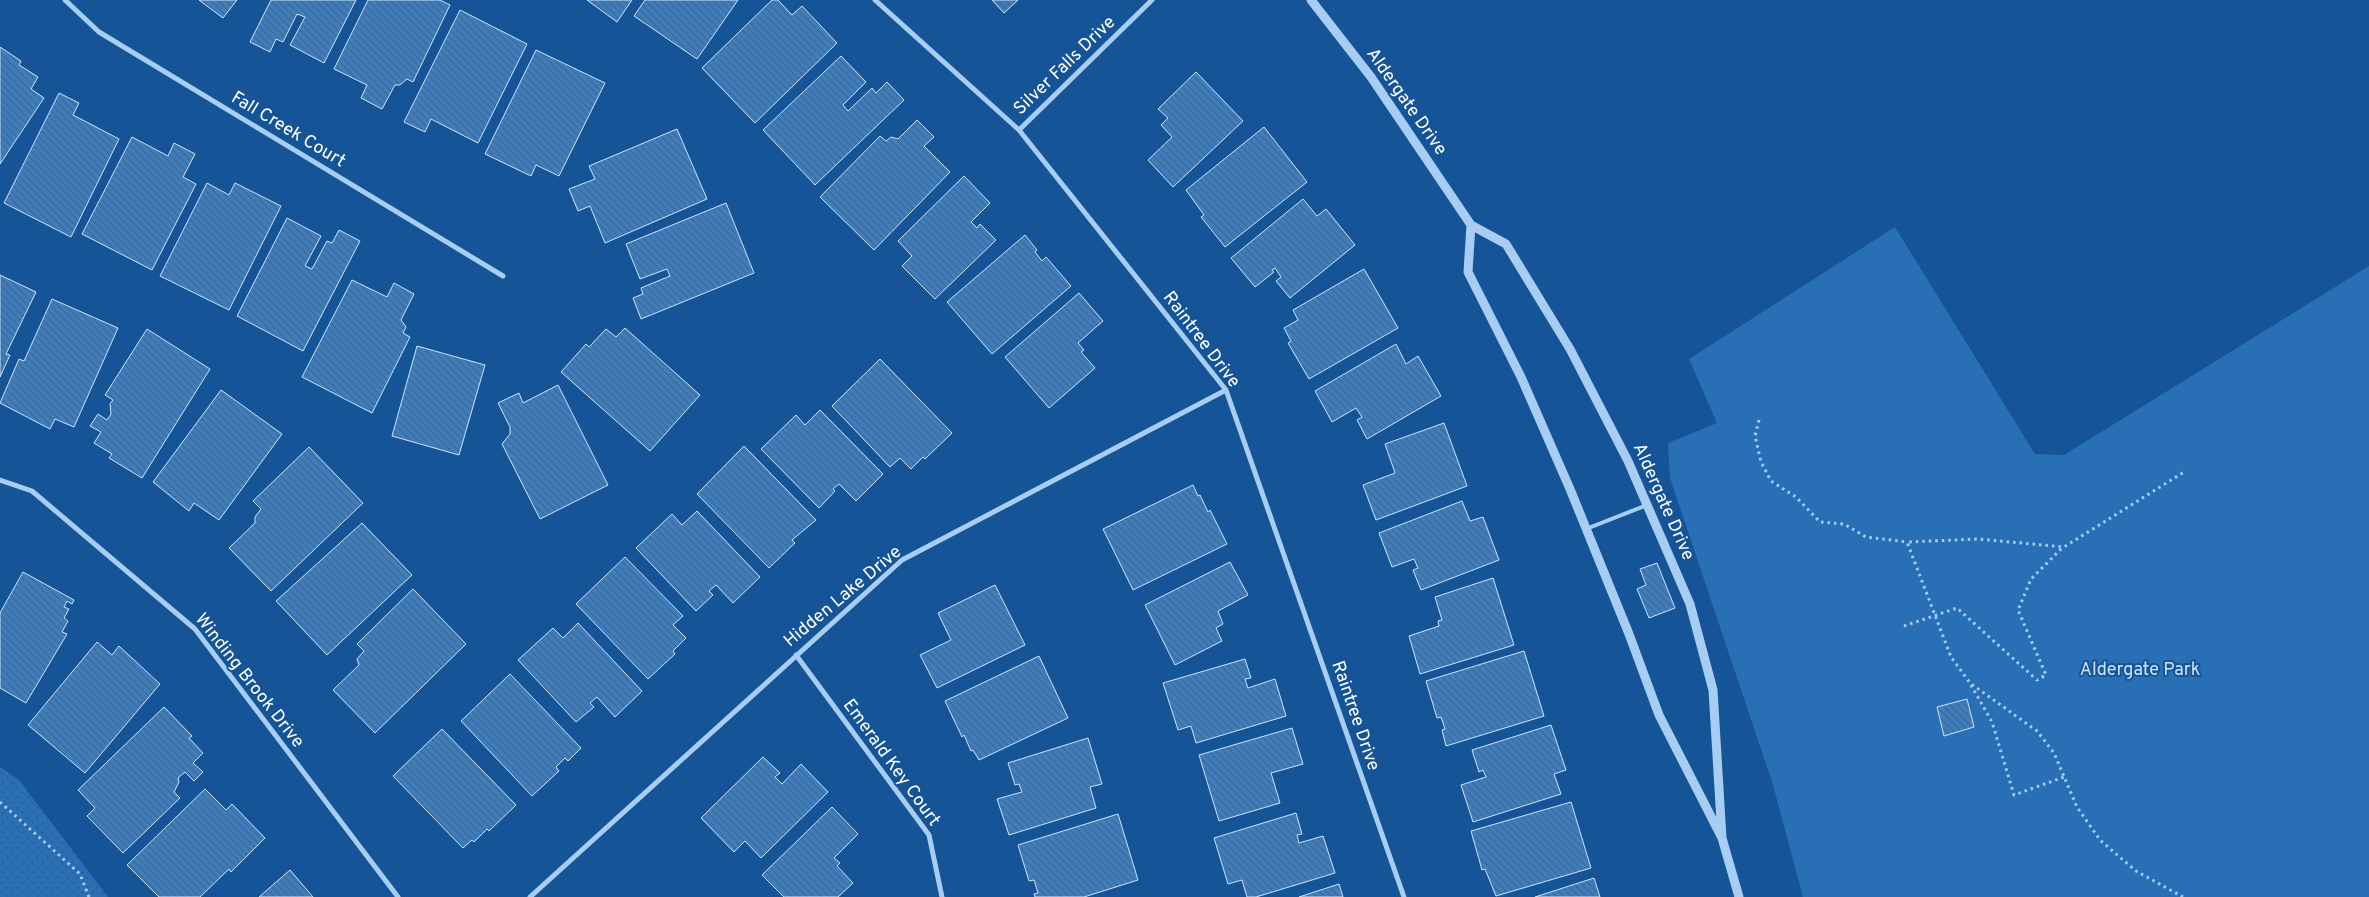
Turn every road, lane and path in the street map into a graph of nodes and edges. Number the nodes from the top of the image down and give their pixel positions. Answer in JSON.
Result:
{"nodes":[{"id":1,"x":65,"y":0,"type":"edge"},
{"id":2,"x":875,"y":0,"type":"edge"},
{"id":3,"x":1152,"y":0,"type":"edge"},
{"id":4,"x":1311,"y":0,"type":"edge"},
{"id":5,"x":1019,"y":130,"type":"junction"},
{"id":6,"x":1471,"y":226,"type":"junction"},
{"id":7,"x":502,"y":276,"type":"dead end"},
{"id":8,"x":1226,"y":390,"type":"junction"},
{"id":9,"x":1759,"y":420,"type":"dead end"},
{"id":10,"x":2184,"y":472,"type":"dead end"},
{"id":11,"x":0,"y":480,"type":"edge"},
{"id":12,"x":1647,"y":505,"type":"junction"},
{"id":13,"x":1586,"y":529,"type":"junction"},
{"id":14,"x":1907,"y":542,"type":"junction"},
{"id":15,"x":2064,"y":547,"type":"junction"},
{"id":16,"x":1934,"y":615,"type":"junction"},
{"id":17,"x":1904,"y":626,"type":"dead end"},
{"id":18,"x":796,"y":655,"type":"junction"},
{"id":19,"x":1970,"y":683,"type":"junction"},
{"id":20,"x":2064,"y":777,"type":"junction"},
{"id":21,"x":0,"y":802,"type":"edge"},
{"id":22,"x":1722,"y":838,"type":"junction"},
{"id":23,"x":89,"y":897,"type":"edge"},
{"id":24,"x":398,"y":897,"type":"edge"},
{"id":25,"x":530,"y":897,"type":"edge"},
{"id":26,"x":942,"y":897,"type":"edge"},
{"id":27,"x":1404,"y":897,"type":"edge"},
{"id":28,"x":1738,"y":897,"type":"edge"},
{"id":29,"x":2182,"y":897,"type":"edge"}],
"edges":[{"from":1,"to":7,"type":"street","name":"Fall Creek Court"},
{"from":2,"to":5,"type":"street","name":"Raintree Drive"},
{"from":3,"to":5,"type":"street","name":"Silver Falls Drive"},
{"from":4,"to":6,"type":"street","name":"Aldergate Drive"},
{"from":5,"to":8,"type":"street","name":"Raintree Drive"},
{"from":6,"to":12,"type":"street","name":"Aldergate Drive"},
{"from":6,"to":13,"type":"street","name":"Aldergate Drive"},
{"from":8,"to":18,"type":"street","name":"Hidden Lake Drive"},
{"from":8,"to":27,"type":"street","name":"Raintree Drive"},
{"from":9,"to":14,"type":"path"},
{"from":10,"to":15,"type":"path"},
{"from":11,"to":24,"type":"street","name":"Winding Brook Drive"},
{"from":12,"to":13,"type":"lane"},
{"from":12,"to":22,"type":"street","name":"Aldergate Drive"},
{"from":13,"to":22,"type":"street","name":"Aldergate Drive"},
{"from":14,"to":15,"type":"path"},
{"from":14,"to":16,"type":"path"},
{"from":15,"to":16,"type":"path"},
{"from":16,"to":17,"type":"path"},
{"from":16,"to":19,"type":"path"},
{"from":18,"to":25,"type":"street","name":"Hidden Lake Drive"},
{"from":18,"to":26,"type":"street","name":"Emerald Key Court"},
{"from":19,"to":20,"type":"path"},
{"from":19,"to":20,"type":"path"},
{"from":20,"to":29,"type":"path"},
{"from":21,"to":23,"type":"path"},
{"from":22,"to":28,"type":"street","name":"Aldergate Drive"}]}
